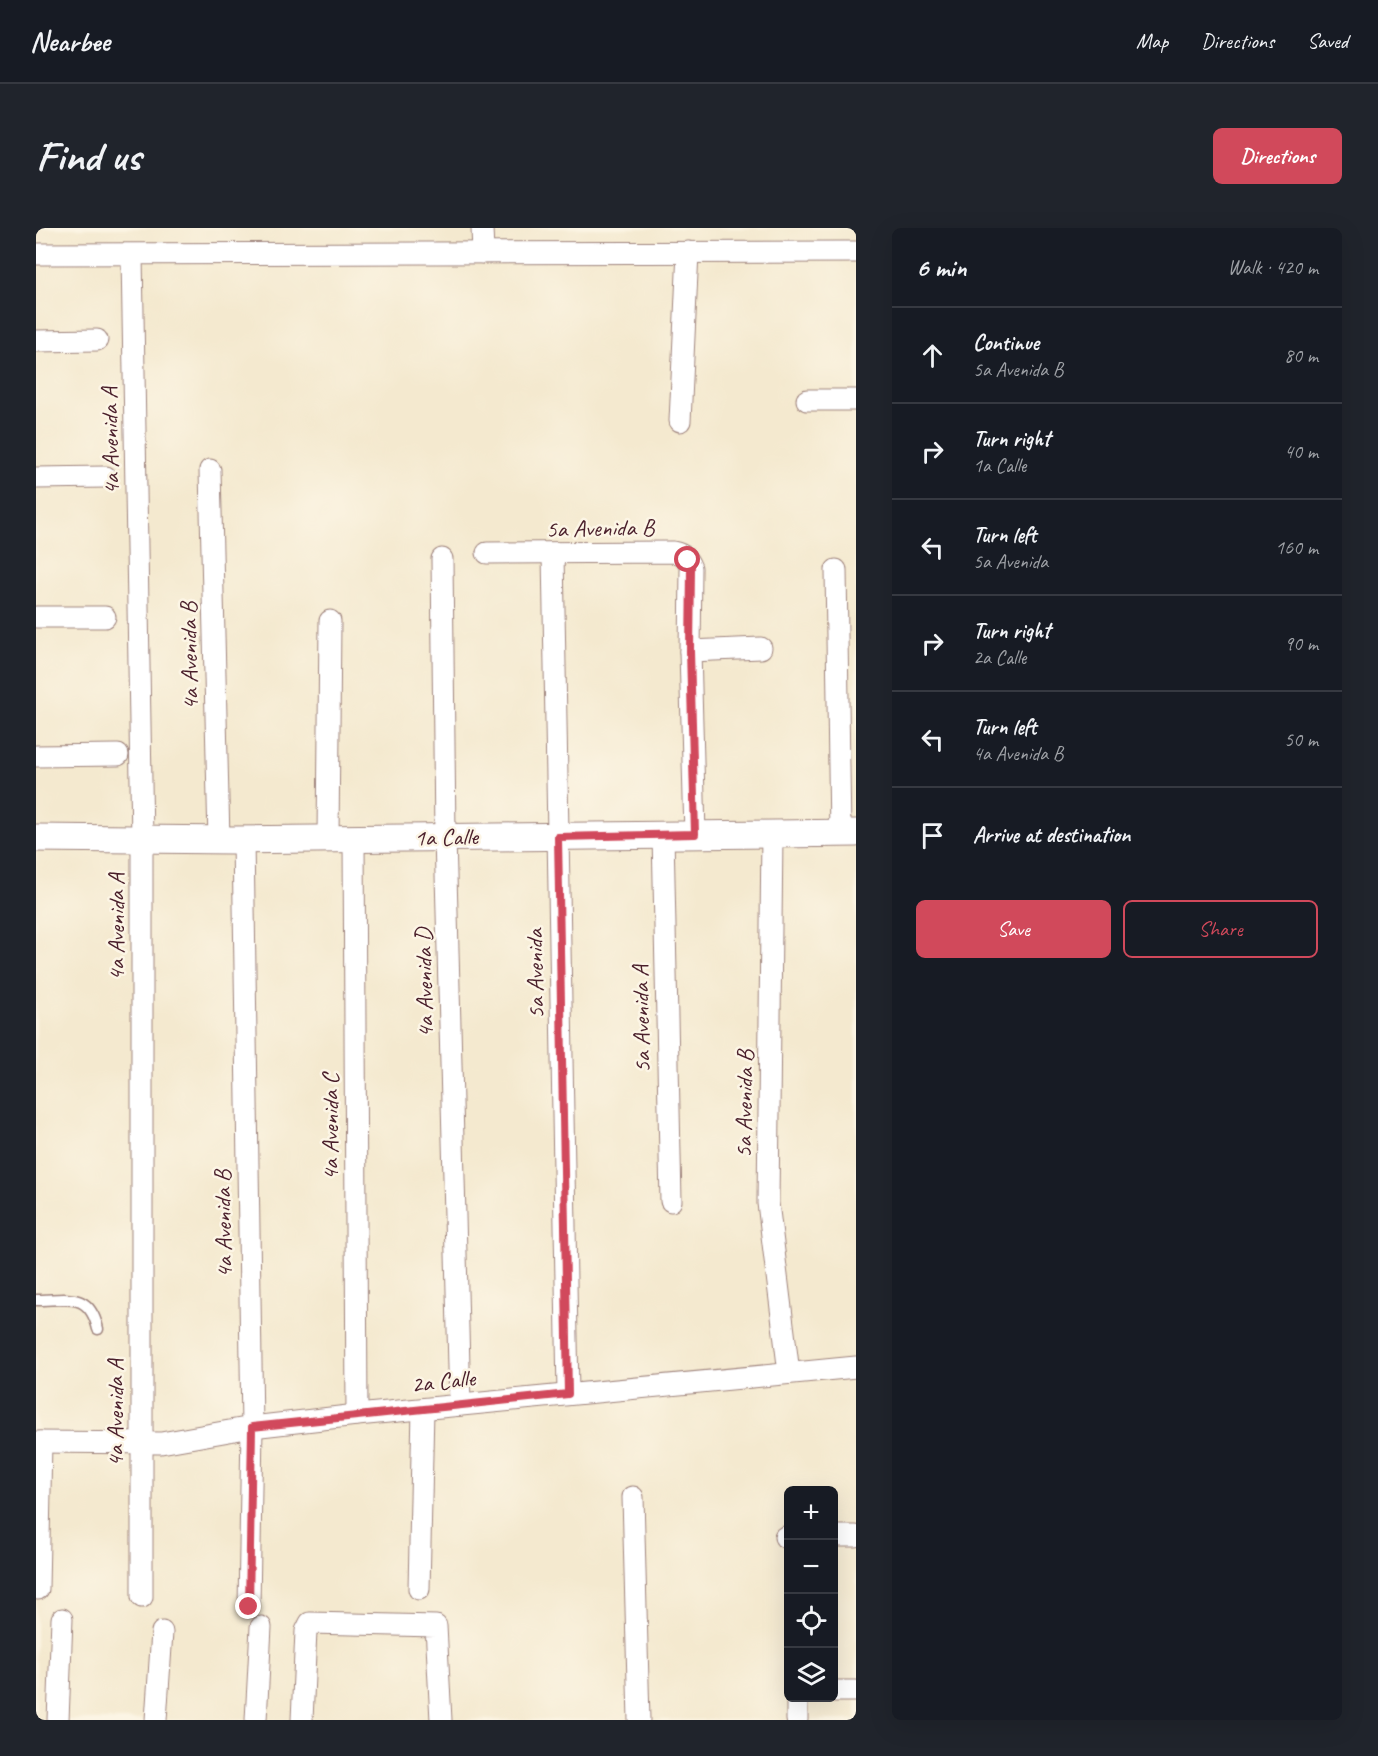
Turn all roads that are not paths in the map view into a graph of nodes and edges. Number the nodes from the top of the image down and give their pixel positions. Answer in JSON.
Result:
{"nodes":[{"id":1,"x":482,"y":228,"type":"edge"},
{"id":2,"x":688,"y":252,"type":"junction"},
{"id":3,"x":856,"y":252,"type":"edge"},
{"id":4,"x":483,"y":253,"type":"junction"},
{"id":5,"x":36,"y":254,"type":"edge"},
{"id":6,"x":132,"y":256,"type":"junction"},
{"id":7,"x":97,"y":340,"type":"dead end"},
{"id":8,"x":36,"y":341,"type":"edge"},
{"id":9,"x":807,"y":400,"type":"dead end"},
{"id":10,"x":856,"y":400,"type":"edge"},
{"id":11,"x":680,"y":421,"type":"dead end"},
{"id":12,"x":210,"y":470,"type":"dead end"},
{"id":13,"x":106,"y":477,"type":"dead end"},
{"id":14,"x":36,"y":478,"type":"edge"},
{"id":15,"x":487,"y":553,"type":"dead end"},
{"id":16,"x":553,"y":554,"type":"junction"},
{"id":17,"x":442,"y":559,"type":"dead end"},
{"id":18,"x":836,"y":570,"type":"dead end"},
{"id":19,"x":36,"y":617,"type":"edge"},
{"id":20,"x":105,"y":617,"type":"dead end"},
{"id":21,"x":330,"y":621,"type":"dead end"},
{"id":22,"x":761,"y":648,"type":"dead end"},
{"id":23,"x":690,"y":651,"type":"junction"},
{"id":24,"x":118,"y":755,"type":"dead end"},
{"id":25,"x":36,"y":756,"type":"edge"},
{"id":26,"x":848,"y":833,"type":"edge"},
{"id":27,"x":695,"y":834,"type":"junction"},
{"id":28,"x":772,"y":834,"type":"junction"},
{"id":29,"x":663,"y":835,"type":"junction"},
{"id":30,"x":445,"y":837,"type":"junction"},
{"id":31,"x":558,"y":837,"type":"junction"},
{"id":32,"x":36,"y":838,"type":"edge"},
{"id":33,"x":341,"y":838,"type":"junction"},
{"id":34,"x":142,"y":840,"type":"junction"},
{"id":35,"x":231,"y":840,"type":"junction"},
{"id":36,"x":671,"y":1201,"type":"dead end"},
{"id":37,"x":36,"y":1300,"type":"edge"},
{"id":38,"x":98,"y":1329,"type":"dead end"},
{"id":39,"x":856,"y":1367,"type":"edge"},
{"id":40,"x":789,"y":1373,"type":"junction"},
{"id":41,"x":568,"y":1394,"type":"junction"},
{"id":42,"x":460,"y":1405,"type":"junction"},
{"id":43,"x":423,"y":1409,"type":"junction"},
{"id":44,"x":357,"y":1415,"type":"junction"},
{"id":45,"x":252,"y":1427,"type":"junction"},
{"id":46,"x":38,"y":1442,"type":"edge"},
{"id":47,"x":141,"y":1444,"type":"junction"},
{"id":48,"x":633,"y":1497,"type":"dead end"},
{"id":49,"x":838,"y":1536,"type":"edge"},
{"id":50,"x":856,"y":1536,"type":"edge"},
{"id":51,"x":38,"y":1589,"type":"dead end"},
{"id":52,"x":419,"y":1589,"type":"dead end"},
{"id":53,"x":141,"y":1597,"type":"dead end"},
{"id":54,"x":249,"y":1607,"type":"dead end"},
{"id":55,"x":62,"y":1619,"type":"dead end"},
{"id":56,"x":261,"y":1627,"type":"dead end"},
{"id":57,"x":162,"y":1632,"type":"dead end"},
{"id":58,"x":838,"y":1691,"type":"edge"},
{"id":59,"x":856,"y":1691,"type":"edge"},
{"id":60,"x":797,"y":1702,"type":"edge"},
{"id":61,"x":58,"y":1720,"type":"edge"},
{"id":62,"x":156,"y":1720,"type":"edge"},
{"id":63,"x":256,"y":1720,"type":"edge"},
{"id":64,"x":302,"y":1720,"type":"edge"},
{"id":65,"x":441,"y":1720,"type":"edge"},
{"id":66,"x":639,"y":1720,"type":"edge"},
{"id":67,"x":797,"y":1720,"type":"edge"}],
"edges":[{"from":1,"to":4,"type":"street"},
{"from":2,"to":3,"type":"street"},
{"from":2,"to":4,"type":"street"},
{"from":2,"to":11,"type":"street"},
{"from":4,"to":6,"type":"street"},
{"from":5,"to":6,"type":"street"},
{"from":6,"to":34,"type":"street","name":"4a Avenida A"},
{"from":7,"to":8,"type":"street"},
{"from":9,"to":10,"type":"street"},
{"from":12,"to":35,"type":"street","name":"4a Avenida B"},
{"from":13,"to":14,"type":"street"},
{"from":15,"to":16,"type":"street","name":"5a Avenida B"},
{"from":16,"to":23,"type":"street","name":"5a Avenida B"},
{"from":16,"to":31,"type":"street","name":"5a Avenida"},
{"from":17,"to":30,"type":"street","name":"4a Avenida D"},
{"from":18,"to":26,"type":"street"},
{"from":19,"to":20,"type":"street"},
{"from":21,"to":33,"type":"street","name":"4a Avenida C"},
{"from":22,"to":23,"type":"street"},
{"from":23,"to":27,"type":"street","name":"5a Avenida B"},
{"from":24,"to":25,"type":"street"},
{"from":26,"to":28,"type":"street","name":"1a Calle"},
{"from":27,"to":28,"type":"street","name":"1a Calle"},
{"from":27,"to":29,"type":"street","name":"1a Calle"},
{"from":28,"to":40,"type":"street","name":"5a Avenida B"},
{"from":29,"to":31,"type":"street","name":"1a Calle"},
{"from":29,"to":36,"type":"street","name":"5a Avenida A"},
{"from":30,"to":31,"type":"street","name":"1a Calle"},
{"from":30,"to":33,"type":"street","name":"1a Calle"},
{"from":30,"to":42,"type":"street","name":"4a Avenida D"},
{"from":31,"to":41,"type":"street","name":"5a Avenida"},
{"from":32,"to":34,"type":"street","name":"1a Calle"},
{"from":33,"to":35,"type":"street","name":"1a Calle"},
{"from":33,"to":44,"type":"street","name":"4a Avenida C"},
{"from":34,"to":35,"type":"street","name":"1a Calle"},
{"from":34,"to":47,"type":"street","name":"4a Avenida A"},
{"from":35,"to":45,"type":"street","name":"4a Avenida B"},
{"from":37,"to":38,"type":"lane"},
{"from":39,"to":40,"type":"street","name":"2a Calle"},
{"from":40,"to":41,"type":"street","name":"2a Calle"},
{"from":41,"to":42,"type":"street","name":"2a Calle"},
{"from":42,"to":43,"type":"street","name":"2a Calle"},
{"from":43,"to":44,"type":"street","name":"2a Calle"},
{"from":43,"to":52,"type":"street"},
{"from":44,"to":45,"type":"street","name":"2a Calle"},
{"from":45,"to":47,"type":"street","name":"2a Calle"},
{"from":45,"to":54,"type":"street","name":"4a Avenida B"},
{"from":46,"to":47,"type":"street","name":"2a Calle"},
{"from":46,"to":51,"type":"street"},
{"from":47,"to":53,"type":"street","name":"4a Avenida A"},
{"from":48,"to":66,"type":"street"},
{"from":49,"to":50,"type":"street"},
{"from":55,"to":61,"type":"street"},
{"from":56,"to":63,"type":"street"},
{"from":57,"to":62,"type":"street"},
{"from":58,"to":59,"type":"street"},
{"from":60,"to":67,"type":"street"},
{"from":64,"to":65,"type":"street"}]}
